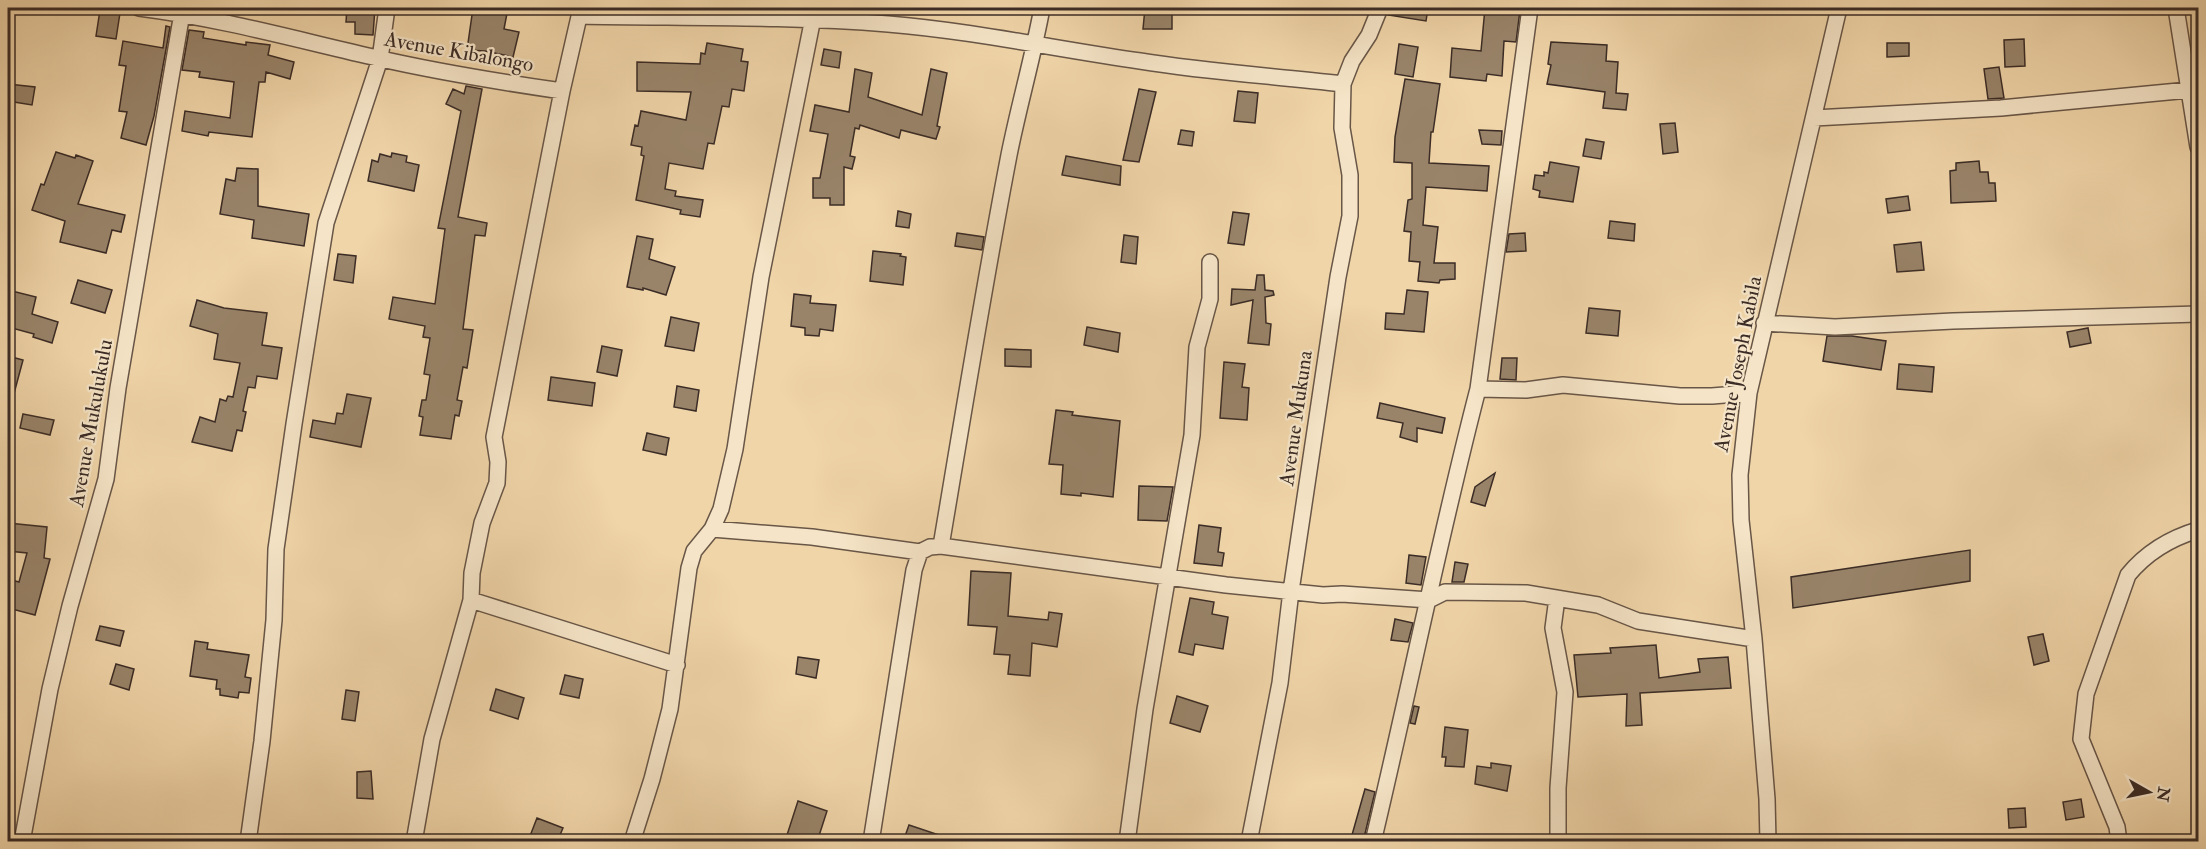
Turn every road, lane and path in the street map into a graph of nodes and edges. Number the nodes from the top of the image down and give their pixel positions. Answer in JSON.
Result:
{"nodes":[{"id":1,"x":139,"y":8,"type":"edge"},
{"id":2,"x":387,"y":8,"type":"edge"},
{"id":3,"x":1042,"y":8,"type":"edge"},
{"id":4,"x":1380,"y":8,"type":"edge"},
{"id":5,"x":1530,"y":8,"type":"edge"},
{"id":6,"x":1835,"y":8,"type":"edge"},
{"id":7,"x":2176,"y":8,"type":"edge"},
{"id":8,"x":180,"y":10,"type":"edge"},
{"id":9,"x":580,"y":12,"type":"edge"},
{"id":10,"x":813,"y":14,"type":"edge"},
{"id":11,"x":1036,"y":43,"type":"junction"},
{"id":12,"x":380,"y":59,"type":"junction"},
{"id":13,"x":2193,"y":73,"type":"edge"},
{"id":14,"x":1343,"y":84,"type":"junction"},
{"id":15,"x":2189,"y":90,"type":"junction"},
{"id":16,"x":562,"y":91,"type":"junction"},
{"id":17,"x":1814,"y":118,"type":"junction"},
{"id":18,"x":2199,"y":147,"type":"edge"},
{"id":19,"x":1210,"y":262,"type":"dead end"},
{"id":20,"x":2199,"y":314,"type":"edge"},
{"id":21,"x":1764,"y":323,"type":"junction"},
{"id":22,"x":1478,"y":389,"type":"junction"},
{"id":23,"x":1749,"y":393,"type":"junction"},
{"id":24,"x":712,"y":529,"type":"junction"},
{"id":25,"x":2199,"y":530,"type":"edge"},
{"id":26,"x":941,"y":546,"type":"junction"},
{"id":27,"x":920,"y":552,"type":"junction"},
{"id":28,"x":1167,"y":577,"type":"junction"},
{"id":29,"x":1291,"y":591,"type":"junction"},
{"id":30,"x":1557,"y":598,"type":"junction"},
{"id":31,"x":471,"y":600,"type":"junction"},
{"id":32,"x":1429,"y":600,"type":"junction"},
{"id":33,"x":1754,"y":639,"type":"junction"},
{"id":34,"x":677,"y":665,"type":"junction"},
{"id":35,"x":22,"y":842,"type":"edge"},
{"id":36,"x":248,"y":842,"type":"edge"},
{"id":37,"x":414,"y":842,"type":"edge"},
{"id":38,"x":632,"y":842,"type":"edge"},
{"id":39,"x":872,"y":842,"type":"edge"},
{"id":40,"x":1127,"y":842,"type":"edge"},
{"id":41,"x":1249,"y":842,"type":"edge"},
{"id":42,"x":1373,"y":842,"type":"edge"},
{"id":43,"x":1558,"y":842,"type":"edge"},
{"id":44,"x":1768,"y":842,"type":"edge"},
{"id":45,"x":2119,"y":842,"type":"edge"}],
"edges":[{"from":1,"to":8,"type":"street","name":"Avenue Kibalongo"},
{"from":2,"to":12,"type":"street"},
{"from":3,"to":11,"type":"street"},
{"from":4,"to":14,"type":"street","name":"Avenue Mukuna"},
{"from":5,"to":22,"type":"street"},
{"from":6,"to":17,"type":"street","name":"Avenue Joseph Kabila"},
{"from":7,"to":13,"type":"street"},
{"from":8,"to":12,"type":"street","name":"Avenue Kibalongo"},
{"from":8,"to":35,"type":"street","name":"Avenue Mukulukulu"},
{"from":9,"to":10,"type":"street"},
{"from":9,"to":16,"type":"street"},
{"from":10,"to":11,"type":"street"},
{"from":10,"to":24,"type":"street"},
{"from":11,"to":14,"type":"street"},
{"from":11,"to":26,"type":"street"},
{"from":12,"to":16,"type":"street","name":"Avenue Kibalongo"},
{"from":12,"to":36,"type":"street"},
{"from":13,"to":15,"type":"street"},
{"from":14,"to":29,"type":"street","name":"Avenue Mukuna"},
{"from":15,"to":17,"type":"street"},
{"from":15,"to":18,"type":"street"},
{"from":16,"to":31,"type":"street"},
{"from":17,"to":21,"type":"street","name":"Avenue Joseph Kabila"},
{"from":19,"to":28,"type":"street"},
{"from":20,"to":21,"type":"street"},
{"from":21,"to":23,"type":"street","name":"Avenue Joseph Kabila"},
{"from":22,"to":23,"type":"street"},
{"from":22,"to":32,"type":"street"},
{"from":23,"to":33,"type":"street","name":"Avenue Joseph Kabila"},
{"from":24,"to":27,"type":"street"},
{"from":24,"to":34,"type":"street"},
{"from":25,"to":45,"type":"street"},
{"from":26,"to":27,"type":"street"},
{"from":26,"to":28,"type":"street"},
{"from":27,"to":39,"type":"street"},
{"from":28,"to":29,"type":"street"},
{"from":28,"to":40,"type":"street"},
{"from":29,"to":32,"type":"street"},
{"from":29,"to":41,"type":"street","name":"Avenue Mukuna"},
{"from":30,"to":32,"type":"street"},
{"from":30,"to":33,"type":"street"},
{"from":30,"to":43,"type":"street"},
{"from":31,"to":34,"type":"street"},
{"from":31,"to":37,"type":"street"},
{"from":32,"to":42,"type":"street"},
{"from":33,"to":44,"type":"street","name":"Avenue Joseph Kabila"},
{"from":34,"to":38,"type":"street"}]}
